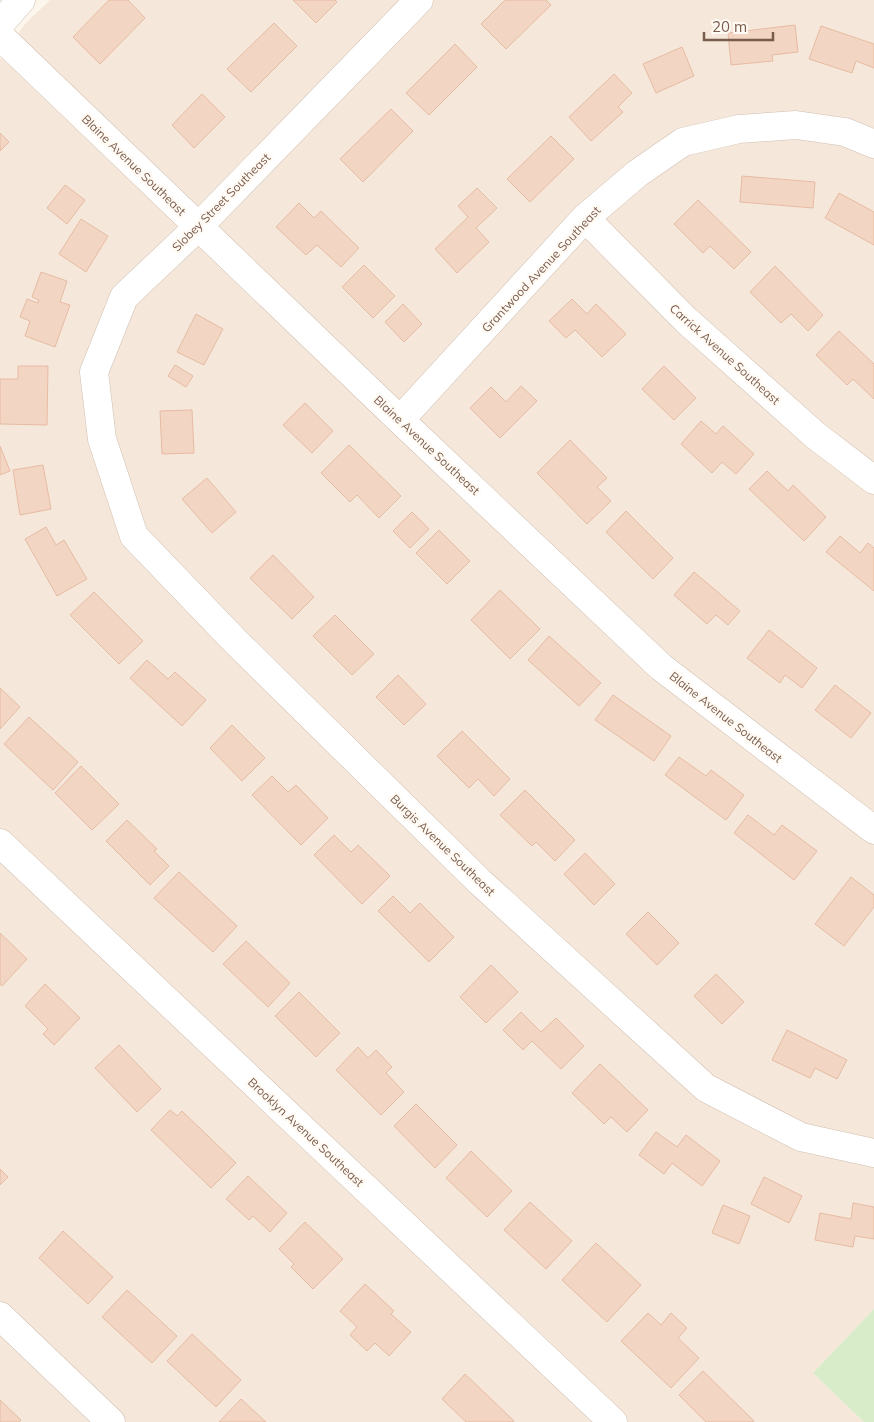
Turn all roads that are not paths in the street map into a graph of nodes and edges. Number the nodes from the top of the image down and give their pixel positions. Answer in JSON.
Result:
{"nodes":[{"id":1,"x":419,"y":0,"type":"edge"},
{"id":2,"x":0,"y":36,"type":"edge"},
{"id":3,"x":874,"y":144,"type":"edge"},
{"id":4,"x":585,"y":218,"type":"junction"},
{"id":5,"x":198,"y":227,"type":"junction"},
{"id":6,"x":400,"y":420,"type":"junction"},
{"id":7,"x":102,"y":439,"type":"joint"},
{"id":8,"x":874,"y":480,"type":"edge"},
{"id":9,"x":874,"y":830,"type":"edge"},
{"id":10,"x":0,"y":842,"type":"edge"},
{"id":11,"x":874,"y":1153,"type":"edge"},
{"id":12,"x":0,"y":1316,"type":"edge"},
{"id":13,"x":111,"y":1422,"type":"edge"},
{"id":14,"x":613,"y":1422,"type":"edge"}],
"edges":[{"from":1,"to":5,"type":"street","name":"Slobey Street Southeast"},
{"from":2,"to":5,"type":"street","name":"Blaine Avenue Southeast"},
{"from":3,"to":4,"type":"street","name":"Grantwood Avenue Southeast"},
{"from":4,"to":6,"type":"street","name":"Grantwood Avenue Southeast"},
{"from":4,"to":8,"type":"street","name":"Carrick Avenue Southeast"},
{"from":5,"to":6,"type":"street","name":"Blaine Avenue Southeast"},
{"from":5,"to":7,"type":"street","name":"Slobey Street Southeast"},
{"from":6,"to":9,"type":"street","name":"Blaine Avenue Southeast"},
{"from":7,"to":11,"type":"street","name":"Burgis Avenue Southeast"},
{"from":10,"to":14,"type":"street","name":"Brooklyn Avenue Southeast"},
{"from":12,"to":13,"type":"street"}]}
